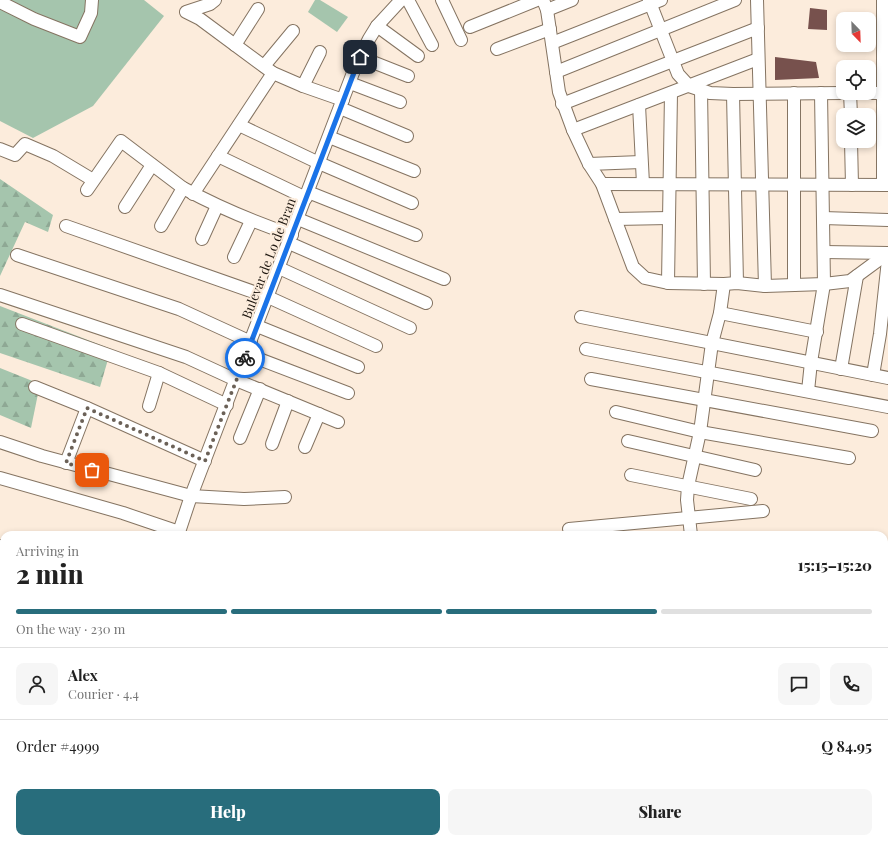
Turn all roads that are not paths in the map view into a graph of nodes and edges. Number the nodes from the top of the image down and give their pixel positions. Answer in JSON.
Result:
{"nodes":[{"id":1,"x":92,"y":0,"type":"edge"},
{"id":2,"x":215,"y":0,"type":"edge"},
{"id":3,"x":401,"y":0,"type":"edge"},
{"id":4,"x":408,"y":0,"type":"edge"},
{"id":5,"x":442,"y":0,"type":"edge"},
{"id":6,"x":537,"y":0,"type":"edge"},
{"id":7,"x":572,"y":0,"type":"edge"},
{"id":8,"x":735,"y":0,"type":"edge"},
{"id":9,"x":757,"y":0,"type":"edge"},
{"id":10,"x":882,"y":0,"type":"edge"},
{"id":11,"x":654,"y":1,"type":"edge"},
{"id":12,"x":0,"y":2,"type":"edge"},
{"id":13,"x":545,"y":5,"type":"edge"},
{"id":14,"x":258,"y":9,"type":"dead end"},
{"id":15,"x":885,"y":18,"type":"edge"},
{"id":16,"x":377,"y":26,"type":"junction"},
{"id":17,"x":470,"y":27,"type":"dead end"},
{"id":18,"x":758,"y":28,"type":"junction"},
{"id":19,"x":550,"y":29,"type":"junction"},
{"id":20,"x":293,"y":30,"type":"dead end"},
{"id":21,"x":661,"y":30,"type":"junction"},
{"id":22,"x":461,"y":40,"type":"dead end"},
{"id":23,"x":552,"y":43,"type":"junction"},
{"id":24,"x":235,"y":45,"type":"junction"},
{"id":25,"x":432,"y":45,"type":"dead end"},
{"id":26,"x":497,"y":49,"type":"dead end"},
{"id":27,"x":320,"y":52,"type":"dead end"},
{"id":28,"x":418,"y":56,"type":"dead end"},
{"id":29,"x":360,"y":57,"type":"junction"},
{"id":30,"x":758,"y":59,"type":"junction"},
{"id":31,"x":672,"y":60,"type":"junction"},
{"id":32,"x":269,"y":69,"type":"junction"},
{"id":33,"x":556,"y":72,"type":"junction"},
{"id":34,"x":408,"y":76,"type":"dead end"},
{"id":35,"x":350,"y":82,"type":"junction"},
{"id":36,"x":303,"y":86,"type":"junction"},
{"id":37,"x":689,"y":86,"type":"junction"},
{"id":38,"x":701,"y":90,"type":"junction"},
{"id":39,"x":670,"y":93,"type":"junction"},
{"id":40,"x":759,"y":93,"type":"junction"},
{"id":41,"x":794,"y":93,"type":"junction"},
{"id":42,"x":821,"y":93,"type":"junction"},
{"id":43,"x":836,"y":93,"type":"edge"},
{"id":44,"x":885,"y":93,"type":"edge"},
{"id":45,"x":733,"y":94,"type":"junction"},
{"id":46,"x":400,"y":102,"type":"dead end"},
{"id":47,"x":342,"y":104,"type":"junction"},
{"id":48,"x":562,"y":104,"type":"junction"},
{"id":49,"x":639,"y":105,"type":"junction"},
{"id":50,"x":239,"y":125,"type":"junction"},
{"id":51,"x":573,"y":130,"type":"junction"},
{"id":52,"x":407,"y":136,"type":"dead end"},
{"id":53,"x":329,"y":137,"type":"junction"},
{"id":54,"x":851,"y":148,"type":"edge"},
{"id":55,"x":0,"y":149,"type":"edge"},
{"id":56,"x":218,"y":156,"type":"junction"},
{"id":57,"x":642,"y":162,"type":"junction"},
{"id":58,"x":319,"y":163,"type":"junction"},
{"id":59,"x":589,"y":164,"type":"junction"},
{"id":60,"x":152,"y":165,"type":"junction"},
{"id":61,"x":414,"y":171,"type":"dead end"},
{"id":62,"x":94,"y":180,"type":"junction"},
{"id":63,"x":602,"y":184,"type":"junction"},
{"id":64,"x":643,"y":184,"type":"junction"},
{"id":65,"x":669,"y":184,"type":"junction"},
{"id":66,"x":703,"y":184,"type":"junction"},
{"id":67,"x":735,"y":184,"type":"junction"},
{"id":68,"x":762,"y":184,"type":"junction"},
{"id":69,"x":794,"y":184,"type":"junction"},
{"id":70,"x":822,"y":184,"type":"junction"},
{"id":71,"x":852,"y":184,"type":"junction"},
{"id":72,"x":886,"y":184,"type":"edge"},
{"id":73,"x":87,"y":190,"type":"dead end"},
{"id":74,"x":188,"y":191,"type":"junction"},
{"id":75,"x":307,"y":195,"type":"junction"},
{"id":76,"x":412,"y":203,"type":"dead end"},
{"id":77,"x":217,"y":206,"type":"junction"},
{"id":78,"x":125,"y":207,"type":"dead end"},
{"id":79,"x":669,"y":218,"type":"junction"},
{"id":80,"x":823,"y":218,"type":"junction"},
{"id":81,"x":298,"y":219,"type":"junction"},
{"id":82,"x":615,"y":219,"type":"junction"},
{"id":83,"x":888,"y":220,"type":"edge"},
{"id":84,"x":251,"y":221,"type":"junction"},
{"id":85,"x":66,"y":226,"type":"dead end"},
{"id":86,"x":160,"y":226,"type":"dead end"},
{"id":87,"x":416,"y":235,"type":"dead end"},
{"id":88,"x":202,"y":239,"type":"dead end"},
{"id":89,"x":290,"y":239,"type":"junction"},
{"id":90,"x":824,"y":252,"type":"junction"},
{"id":91,"x":888,"y":253,"type":"edge"},
{"id":92,"x":17,"y":255,"type":"dead end"},
{"id":93,"x":234,"y":257,"type":"dead end"},
{"id":94,"x":888,"y":260,"type":"edge"},
{"id":95,"x":279,"y":268,"type":"junction"},
{"id":96,"x":887,"y":274,"type":"edge"},
{"id":97,"x":857,"y":276,"type":"junction"},
{"id":98,"x":444,"y":279,"type":"dead end"},
{"id":99,"x":668,"y":283,"type":"junction"},
{"id":100,"x":736,"y":283,"type":"junction"},
{"id":101,"x":704,"y":284,"type":"junction"},
{"id":102,"x":724,"y":284,"type":"junction"},
{"id":103,"x":824,"y":284,"type":"junction"},
{"id":104,"x":794,"y":285,"type":"junction"},
{"id":105,"x":765,"y":286,"type":"junction"},
{"id":106,"x":0,"y":295,"type":"edge"},
{"id":107,"x":268,"y":297,"type":"junction"},
{"id":108,"x":426,"y":303,"type":"dead end"},
{"id":109,"x":886,"y":306,"type":"edge"},
{"id":110,"x":720,"y":313,"type":"junction"},
{"id":111,"x":580,"y":317,"type":"dead end"},
{"id":112,"x":22,"y":324,"type":"dead end"},
{"id":113,"x":257,"y":326,"type":"junction"},
{"id":114,"x":410,"y":328,"type":"dead end"},
{"id":115,"x":817,"y":332,"type":"junction"},
{"id":116,"x":884,"y":335,"type":"edge"},
{"id":117,"x":250,"y":342,"type":"junction"},
{"id":118,"x":712,"y":343,"type":"junction"},
{"id":119,"x":376,"y":346,"type":"dead end"},
{"id":120,"x":586,"y":349,"type":"dead end"},
{"id":121,"x":246,"y":354,"type":"junction"},
{"id":122,"x":811,"y":362,"type":"junction"},
{"id":123,"x":358,"y":367,"type":"dead end"},
{"id":124,"x":841,"y":369,"type":"junction"},
{"id":125,"x":708,"y":372,"type":"junction"},
{"id":126,"x":159,"y":373,"type":"junction"},
{"id":127,"x":873,"y":375,"type":"junction"},
{"id":128,"x":888,"y":378,"type":"edge"},
{"id":129,"x":591,"y":379,"type":"dead end"},
{"id":130,"x":236,"y":380,"type":"junction"},
{"id":131,"x":36,"y":387,"type":"dead end"},
{"id":132,"x":260,"y":389,"type":"junction"},
{"id":133,"x":808,"y":391,"type":"junction"},
{"id":134,"x":348,"y":393,"type":"dead end"},
{"id":135,"x":288,"y":401,"type":"junction"},
{"id":136,"x":704,"y":401,"type":"junction"},
{"id":137,"x":227,"y":405,"type":"junction"},
{"id":138,"x":149,"y":406,"type":"dead end"},
{"id":139,"x":888,"y":407,"type":"edge"},
{"id":140,"x":87,"y":408,"type":"junction"},
{"id":141,"x":616,"y":412,"type":"dead end"},
{"id":142,"x":319,"y":414,"type":"junction"},
{"id":143,"x":338,"y":422,"type":"dead end"},
{"id":144,"x":872,"y":431,"type":"dead end"},
{"id":145,"x":700,"y":432,"type":"junction"},
{"id":146,"x":240,"y":438,"type":"dead end"},
{"id":147,"x":628,"y":441,"type":"dead end"},
{"id":148,"x":0,"y":442,"type":"edge"},
{"id":149,"x":272,"y":444,"type":"dead end"},
{"id":150,"x":305,"y":447,"type":"dead end"},
{"id":151,"x":694,"y":457,"type":"junction"},
{"id":152,"x":849,"y":458,"type":"dead end"},
{"id":153,"x":205,"y":461,"type":"junction"},
{"id":154,"x":66,"y":463,"type":"junction"},
{"id":155,"x":755,"y":470,"type":"dead end"},
{"id":156,"x":631,"y":475,"type":"dead end"},
{"id":157,"x":0,"y":478,"type":"edge"},
{"id":158,"x":688,"y":486,"type":"junction"},
{"id":159,"x":191,"y":496,"type":"junction"},
{"id":160,"x":285,"y":497,"type":"dead end"},
{"id":161,"x":750,"y":499,"type":"dead end"},
{"id":162,"x":763,"y":510,"type":"dead end"},
{"id":163,"x":689,"y":518,"type":"junction"},
{"id":164,"x":569,"y":529,"type":"dead end"},
{"id":165,"x":171,"y":531,"type":"edge"},
{"id":166,"x":180,"y":531,"type":"edge"},
{"id":167,"x":691,"y":531,"type":"edge"}],
"edges":[{"from":1,"to":12,"type":"street"},
{"from":2,"to":24,"type":"street"},
{"from":3,"to":16,"type":"street","name":"Bulevar de Lo de Bran"},
{"from":4,"to":25,"type":"street"},
{"from":5,"to":22,"type":"street"},
{"from":6,"to":17,"type":"street"},
{"from":7,"to":13,"type":"street"},
{"from":8,"to":21,"type":"street"},
{"from":9,"to":18,"type":"street"},
{"from":10,"to":15,"type":"street"},
{"from":11,"to":21,"type":"street"},
{"from":11,"to":23,"type":"street"},
{"from":13,"to":19,"type":"street"},
{"from":14,"to":24,"type":"street"},
{"from":15,"to":44,"type":"street"},
{"from":16,"to":28,"type":"street"},
{"from":16,"to":29,"type":"street","name":"Bulevar de Lo de Bran"},
{"from":18,"to":30,"type":"street"},
{"from":18,"to":31,"type":"street"},
{"from":19,"to":23,"type":"street"},
{"from":19,"to":26,"type":"street"},
{"from":20,"to":32,"type":"street"},
{"from":21,"to":31,"type":"street"},
{"from":21,"to":33,"type":"street"},
{"from":23,"to":33,"type":"street"},
{"from":24,"to":32,"type":"street"},
{"from":27,"to":36,"type":"street"},
{"from":29,"to":34,"type":"street"},
{"from":29,"to":35,"type":"street","name":"Bulevar de Lo de Bran"},
{"from":30,"to":37,"type":"street"},
{"from":30,"to":40,"type":"street"},
{"from":31,"to":37,"type":"street"},
{"from":31,"to":48,"type":"street"},
{"from":32,"to":36,"type":"street"},
{"from":32,"to":50,"type":"street"},
{"from":33,"to":48,"type":"street"},
{"from":35,"to":46,"type":"street"},
{"from":35,"to":47,"type":"street","name":"Bulevar de Lo de Bran"},
{"from":36,"to":47,"type":"street"},
{"from":37,"to":38,"type":"street"},
{"from":37,"to":39,"type":"street"},
{"from":38,"to":45,"type":"street"},
{"from":38,"to":66,"type":"street"},
{"from":39,"to":49,"type":"street"},
{"from":39,"to":65,"type":"street"},
{"from":40,"to":41,"type":"street"},
{"from":40,"to":45,"type":"street"},
{"from":40,"to":68,"type":"street"},
{"from":41,"to":42,"type":"street"},
{"from":41,"to":69,"type":"street"},
{"from":42,"to":43,"type":"street"},
{"from":42,"to":70,"type":"street"},
{"from":44,"to":72,"type":"street"},
{"from":45,"to":67,"type":"street"},
{"from":47,"to":52,"type":"street"},
{"from":47,"to":53,"type":"street","name":"Bulevar de Lo de Bran"},
{"from":48,"to":51,"type":"street"},
{"from":49,"to":51,"type":"street"},
{"from":49,"to":57,"type":"street"},
{"from":50,"to":56,"type":"street"},
{"from":50,"to":58,"type":"street"},
{"from":51,"to":59,"type":"street"},
{"from":53,"to":58,"type":"street","name":"Bulevar de Lo de Bran"},
{"from":53,"to":61,"type":"street"},
{"from":54,"to":71,"type":"street"},
{"from":55,"to":62,"type":"street"},
{"from":56,"to":74,"type":"street"},
{"from":56,"to":75,"type":"street"},
{"from":57,"to":59,"type":"street"},
{"from":57,"to":64,"type":"street"},
{"from":58,"to":75,"type":"street","name":"Bulevar de Lo de Bran"},
{"from":58,"to":76,"type":"street"},
{"from":59,"to":63,"type":"street"},
{"from":60,"to":62,"type":"street"},
{"from":60,"to":74,"type":"street"},
{"from":60,"to":78,"type":"street"},
{"from":62,"to":73,"type":"street"},
{"from":63,"to":64,"type":"street"},
{"from":63,"to":82,"type":"street"},
{"from":64,"to":65,"type":"street"},
{"from":65,"to":66,"type":"street"},
{"from":65,"to":79,"type":"street"},
{"from":66,"to":67,"type":"street"},
{"from":66,"to":101,"type":"street"},
{"from":67,"to":68,"type":"street"},
{"from":67,"to":100,"type":"street"},
{"from":68,"to":69,"type":"street"},
{"from":68,"to":105,"type":"street"},
{"from":69,"to":70,"type":"street"},
{"from":69,"to":104,"type":"street"},
{"from":70,"to":71,"type":"street"},
{"from":70,"to":80,"type":"street"},
{"from":71,"to":72,"type":"street"},
{"from":74,"to":77,"type":"street"},
{"from":74,"to":86,"type":"street"},
{"from":75,"to":81,"type":"street","name":"Bulevar de Lo de Bran"},
{"from":75,"to":87,"type":"street"},
{"from":77,"to":84,"type":"street"},
{"from":77,"to":88,"type":"street"},
{"from":79,"to":82,"type":"street"},
{"from":79,"to":99,"type":"street"},
{"from":80,"to":83,"type":"street"},
{"from":80,"to":90,"type":"street"},
{"from":81,"to":89,"type":"street","name":"Bulevar de Lo de Bran"},
{"from":81,"to":98,"type":"street"},
{"from":82,"to":99,"type":"street"},
{"from":84,"to":89,"type":"street"},
{"from":84,"to":93,"type":"street"},
{"from":85,"to":107,"type":"street"},
{"from":89,"to":95,"type":"street","name":"Bulevar de Lo de Bran"},
{"from":89,"to":108,"type":"street"},
{"from":90,"to":91,"type":"street"},
{"from":90,"to":103,"type":"street"},
{"from":91,"to":97,"type":"street"},
{"from":92,"to":117,"type":"street"},
{"from":94,"to":96,"type":"street"},
{"from":95,"to":107,"type":"street","name":"Bulevar de Lo de Bran"},
{"from":95,"to":114,"type":"street"},
{"from":96,"to":109,"type":"street"},
{"from":97,"to":103,"type":"street"},
{"from":97,"to":124,"type":"street"},
{"from":99,"to":101,"type":"street"},
{"from":100,"to":102,"type":"street"},
{"from":100,"to":105,"type":"street"},
{"from":101,"to":102,"type":"street"},
{"from":102,"to":110,"type":"street"},
{"from":103,"to":104,"type":"street"},
{"from":103,"to":115,"type":"street"},
{"from":104,"to":105,"type":"street"},
{"from":106,"to":130,"type":"street"},
{"from":107,"to":113,"type":"street","name":"Bulevar de Lo de Bran"},
{"from":107,"to":119,"type":"street"},
{"from":109,"to":116,"type":"street"},
{"from":110,"to":115,"type":"street"},
{"from":110,"to":118,"type":"street"},
{"from":111,"to":118,"type":"street"},
{"from":112,"to":126,"type":"street"},
{"from":113,"to":117,"type":"street","name":"Bulevar de Lo de Bran"},
{"from":113,"to":123,"type":"street"},
{"from":115,"to":122,"type":"street"},
{"from":116,"to":127,"type":"street"},
{"from":117,"to":121,"type":"street","name":"Bulevar de Lo de Bran"},
{"from":118,"to":122,"type":"street"},
{"from":118,"to":125,"type":"street"},
{"from":120,"to":125,"type":"street"},
{"from":121,"to":130,"type":"street","name":"Bulevar de Lo de Bran"},
{"from":121,"to":134,"type":"street"},
{"from":122,"to":124,"type":"street"},
{"from":122,"to":133,"type":"street"},
{"from":124,"to":127,"type":"street"},
{"from":125,"to":133,"type":"street"},
{"from":125,"to":136,"type":"street"},
{"from":126,"to":137,"type":"street"},
{"from":126,"to":138,"type":"street"},
{"from":127,"to":128,"type":"street"},
{"from":129,"to":136,"type":"street"},
{"from":130,"to":132,"type":"street"},
{"from":130,"to":137,"type":"street","name":"Bulevar de Lo de Bran"},
{"from":131,"to":140,"type":"street"},
{"from":132,"to":135,"type":"street"},
{"from":132,"to":146,"type":"street"},
{"from":133,"to":139,"type":"street"},
{"from":135,"to":142,"type":"street"},
{"from":135,"to":149,"type":"street"},
{"from":136,"to":144,"type":"street"},
{"from":136,"to":145,"type":"street"},
{"from":137,"to":153,"type":"street","name":"Bulevar de Lo de Bran"},
{"from":140,"to":153,"type":"street"},
{"from":140,"to":154,"type":"street"},
{"from":141,"to":145,"type":"street"},
{"from":142,"to":143,"type":"street"},
{"from":142,"to":150,"type":"street"},
{"from":145,"to":151,"type":"street"},
{"from":145,"to":152,"type":"street"},
{"from":147,"to":151,"type":"street"},
{"from":148,"to":154,"type":"street"},
{"from":151,"to":155,"type":"street"},
{"from":151,"to":158,"type":"street"},
{"from":153,"to":159,"type":"street","name":"Bulevar de Lo de Bran"},
{"from":154,"to":159,"type":"street"},
{"from":156,"to":158,"type":"street"},
{"from":157,"to":165,"type":"street"},
{"from":158,"to":161,"type":"street"},
{"from":158,"to":163,"type":"street"},
{"from":159,"to":160,"type":"street"},
{"from":159,"to":166,"type":"street","name":"Bulevar de Lo de Bran"},
{"from":162,"to":163,"type":"street"},
{"from":163,"to":164,"type":"street"},
{"from":163,"to":167,"type":"street"}]}
